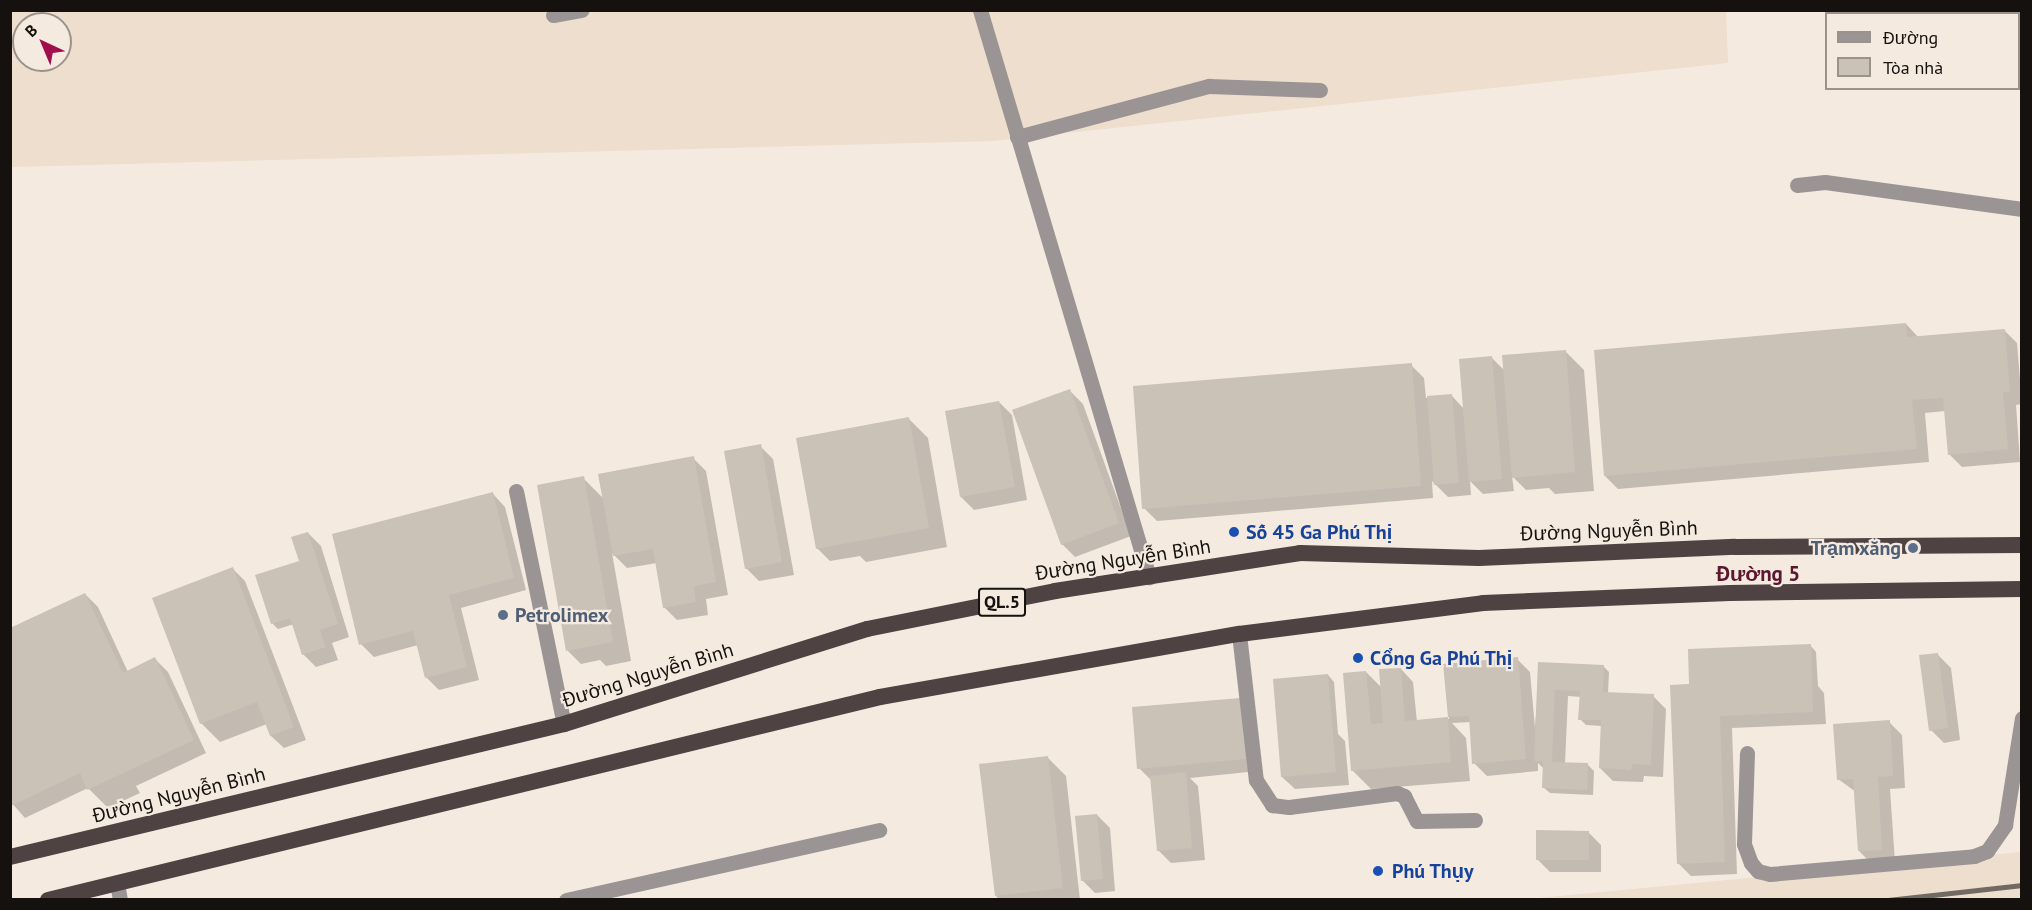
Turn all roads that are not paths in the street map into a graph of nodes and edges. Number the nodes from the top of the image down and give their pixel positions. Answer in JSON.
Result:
{"nodes":[{"id":1,"x":582,"y":10,"type":"edge"},
{"id":2,"x":980,"y":10,"type":"edge"},
{"id":3,"x":553,"y":15,"type":"dead end"},
{"id":4,"x":1320,"y":90,"type":"dead end"},
{"id":5,"x":1017,"y":137,"type":"junction"},
{"id":6,"x":1797,"y":185,"type":"dead end"},
{"id":7,"x":2022,"y":209,"type":"edge"},
{"id":8,"x":516,"y":491,"type":"dead end"},
{"id":9,"x":2022,"y":545,"type":"edge"},
{"id":10,"x":1149,"y":577,"type":"junction"},
{"id":11,"x":2022,"y":589,"type":"edge"},
{"id":12,"x":1239,"y":634,"type":"junction"},
{"id":13,"x":2022,"y":718,"type":"edge"},
{"id":14,"x":564,"y":724,"type":"junction"},
{"id":15,"x":1747,"y":753,"type":"dead end"},
{"id":16,"x":1475,"y":820,"type":"dead end"},
{"id":17,"x":879,"y":830,"type":"dead end"},
{"id":18,"x":10,"y":857,"type":"edge"},
{"id":19,"x":117,"y":883,"type":"junction"},
{"id":20,"x":48,"y":900,"type":"edge"},
{"id":21,"x":120,"y":900,"type":"edge"},
{"id":22,"x":566,"y":900,"type":"edge"}],
"edges":[{"from":1,"to":3,"type":"street"},
{"from":2,"to":5,"type":"street"},
{"from":4,"to":5,"type":"street"},
{"from":5,"to":10,"type":"street"},
{"from":6,"to":7,"type":"street"},
{"from":8,"to":14,"type":"street"},
{"from":9,"to":10,"type":"highway","name":"Đường Nguyễn Bình","number":"QL.5"},
{"from":10,"to":14,"type":"highway","name":"Đường Nguyễn Bình","number":"QL.5"},
{"from":11,"to":12,"type":"highway"},
{"from":12,"to":16,"type":"street"},
{"from":12,"to":19,"type":"highway"},
{"from":13,"to":15,"type":"street"},
{"from":14,"to":18,"type":"highway","name":"Đường Nguyễn Bình","number":"QL.5"},
{"from":17,"to":22,"type":"street"},
{"from":19,"to":20,"type":"highway"},
{"from":19,"to":21,"type":"street"}]}
